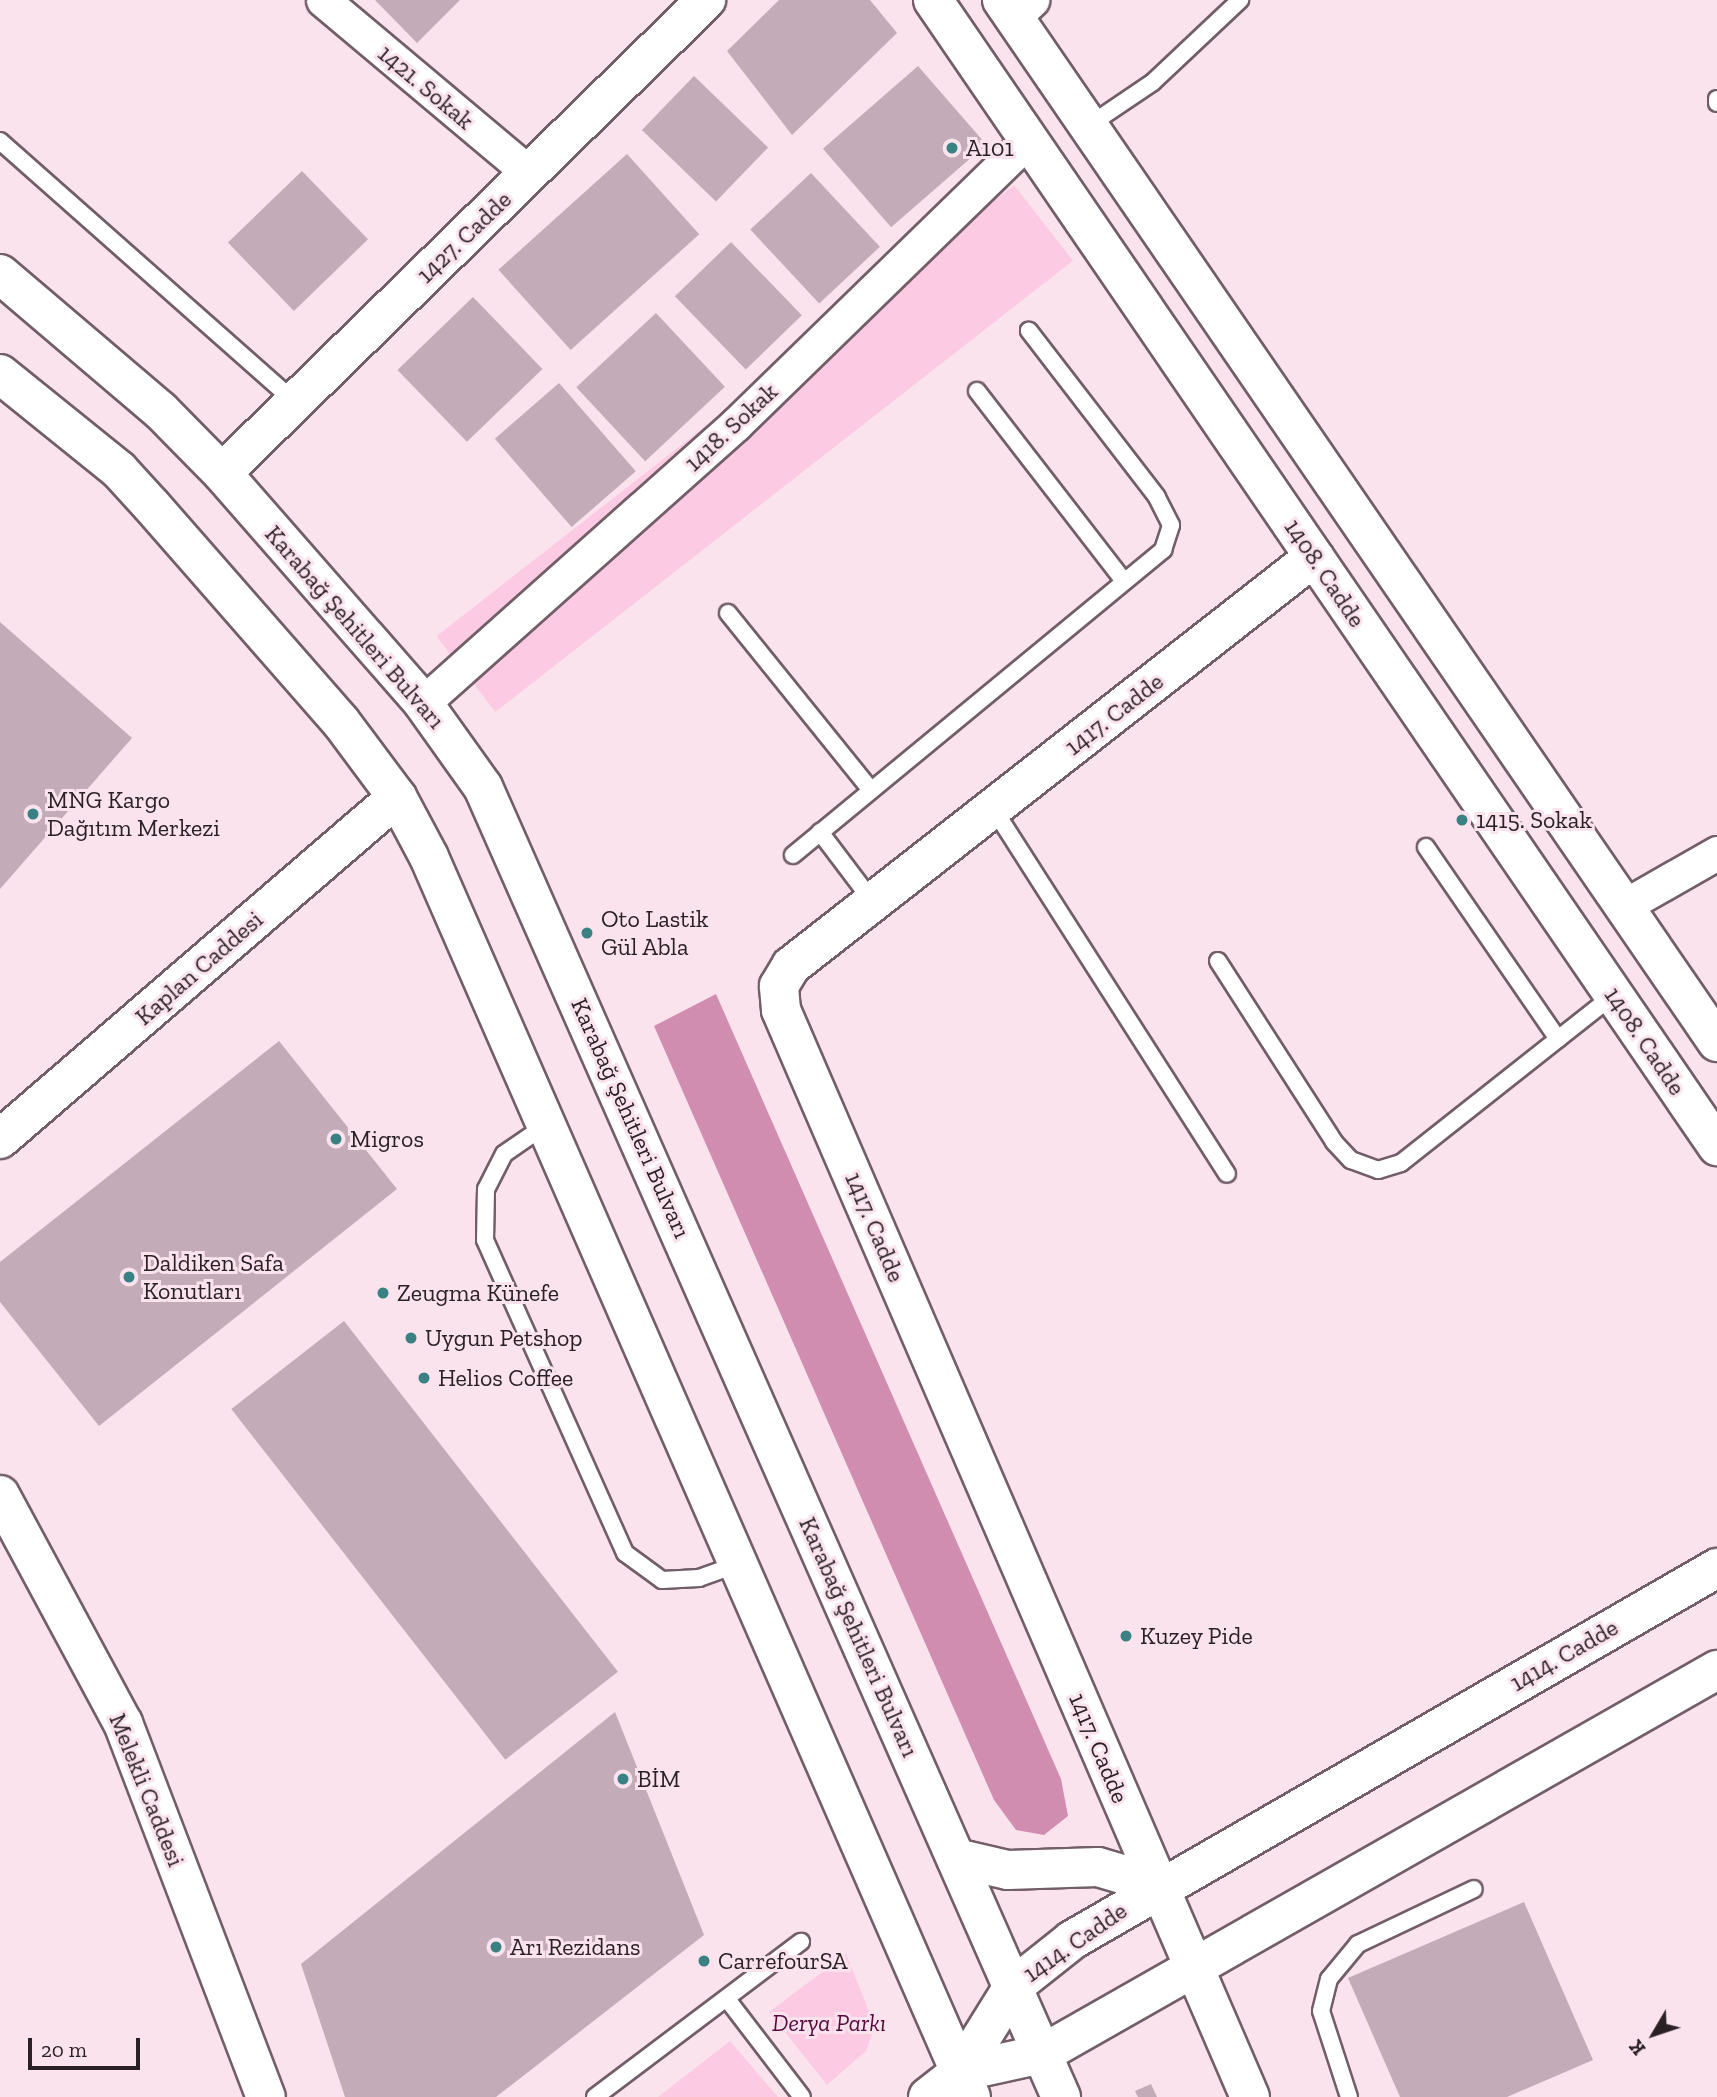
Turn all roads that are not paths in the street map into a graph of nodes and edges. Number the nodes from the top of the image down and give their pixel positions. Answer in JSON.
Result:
{"nodes":[{"id":1,"x":323,"y":0,"type":"edge"},
{"id":2,"x":706,"y":0,"type":"edge"},
{"id":3,"x":933,"y":0,"type":"edge"},
{"id":4,"x":1240,"y":0,"type":"edge"},
{"id":5,"x":1016,"y":6,"type":"edge"},
{"id":6,"x":1088,"y":126,"type":"junction"},
{"id":7,"x":1028,"y":140,"type":"junction"},
{"id":8,"x":0,"y":141,"type":"edge"},
{"id":9,"x":529,"y":173,"type":"junction"},
{"id":10,"x":0,"y":274,"type":"edge"},
{"id":11,"x":1029,"y":331,"type":"dead end"},
{"id":12,"x":0,"y":374,"type":"edge"},
{"id":13,"x":977,"y":391,"type":"dead end"},
{"id":14,"x":295,"y":402,"type":"junction"},
{"id":15,"x":222,"y":473,"type":"junction"},
{"id":16,"x":1314,"y":557,"type":"junction"},
{"id":17,"x":1123,"y":580,"type":"junction"},
{"id":18,"x":728,"y":613,"type":"dead end"},
{"id":19,"x":424,"y":703,"type":"junction"},
{"id":20,"x":870,"y":789,"type":"junction"},
{"id":21,"x":397,"y":797,"type":"junction"},
{"id":22,"x":993,"y":808,"type":"junction"},
{"id":23,"x":820,"y":832,"type":"junction"},
{"id":24,"x":1426,"y":847,"type":"dead end"},
{"id":25,"x":1717,"y":853,"type":"edge"},
{"id":26,"x":793,"y":855,"type":"dead end"},
{"id":27,"x":873,"y":902,"type":"junction"},
{"id":28,"x":1624,"y":906,"type":"junction"},
{"id":29,"x":1218,"y":961,"type":"dead end"},
{"id":30,"x":1614,"y":995,"type":"junction"},
{"id":31,"x":1558,"y":1039,"type":"junction"},
{"id":32,"x":1717,"y":1042,"type":"edge"},
{"id":33,"x":546,"y":1125,"type":"junction"},
{"id":34,"x":0,"y":1139,"type":"edge"},
{"id":35,"x":1717,"y":1146,"type":"edge"},
{"id":36,"x":1227,"y":1174,"type":"dead end"},
{"id":37,"x":0,"y":1495,"type":"edge"},
{"id":38,"x":738,"y":1564,"type":"junction"},
{"id":39,"x":1717,"y":1568,"type":"edge"},
{"id":40,"x":1717,"y":1670,"type":"edge"},
{"id":41,"x":956,"y":1858,"type":"junction"},
{"id":42,"x":1159,"y":1885,"type":"junction"},
{"id":43,"x":1474,"y":1889,"type":"dead end"},
{"id":44,"x":801,"y":1942,"type":"dead end"},
{"id":45,"x":1194,"y":1967,"type":"junction"},
{"id":46,"x":1013,"y":1987,"type":"junction"},
{"id":47,"x":727,"y":1999,"type":"junction"},
{"id":48,"x":1042,"y":2054,"type":"junction"},
{"id":49,"x":966,"y":2085,"type":"edge"},
{"id":50,"x":266,"y":2097,"type":"edge"},
{"id":51,"x":595,"y":2097,"type":"edge"},
{"id":52,"x":802,"y":2097,"type":"edge"},
{"id":53,"x":928,"y":2097,"type":"edge"},
{"id":54,"x":1061,"y":2097,"type":"edge"},
{"id":55,"x":1250,"y":2097,"type":"edge"},
{"id":56,"x":1349,"y":2097,"type":"edge"}],
"edges":[{"from":1,"to":9,"type":"street","name":"1421. Sokak"},
{"from":2,"to":9,"type":"main road","name":"1427. Cadde"},
{"from":3,"to":7,"type":"main road","name":"1408. Cadde"},
{"from":4,"to":6,"type":"lane"},
{"from":5,"to":6,"type":"main road"},
{"from":6,"to":28,"type":"main road"},
{"from":7,"to":16,"type":"main road","name":"1408. Cadde"},
{"from":7,"to":19,"type":"street","name":"1418. Sokak"},
{"from":8,"to":14,"type":"lane"},
{"from":9,"to":14,"type":"main road","name":"1427. Cadde"},
{"from":10,"to":15,"type":"main road","name":"Karabağ Şehitleri Bulvarı"},
{"from":11,"to":17,"type":"lane"},
{"from":12,"to":21,"type":"main road"},
{"from":13,"to":17,"type":"lane"},
{"from":14,"to":15,"type":"main road","name":"1427. Cadde"},
{"from":15,"to":19,"type":"main road","name":"Karabağ Şehitleri Bulvarı"},
{"from":16,"to":22,"type":"main road","name":"1417. Cadde"},
{"from":16,"to":30,"type":"main road","name":"1408. Cadde"},
{"from":17,"to":20,"type":"lane"},
{"from":18,"to":20,"type":"lane"},
{"from":19,"to":41,"type":"main road","name":"Karabağ Şehitleri Bulvarı"},
{"from":20,"to":23,"type":"lane"},
{"from":21,"to":33,"type":"main road"},
{"from":21,"to":34,"type":"main road","name":"Kaplan Caddesi"},
{"from":22,"to":27,"type":"main road","name":"1417. Cadde"},
{"from":22,"to":36,"type":"lane"},
{"from":23,"to":26,"type":"lane"},
{"from":23,"to":27,"type":"lane"},
{"from":24,"to":31,"type":"lane"},
{"from":25,"to":28,"type":"street"},
{"from":27,"to":42,"type":"main road","name":"1417. Cadde"},
{"from":28,"to":32,"type":"main road"},
{"from":29,"to":31,"type":"lane"},
{"from":30,"to":31,"type":"lane"},
{"from":30,"to":35,"type":"main road","name":"1408. Cadde"},
{"from":33,"to":38,"type":"main road"},
{"from":33,"to":38,"type":"lane"},
{"from":37,"to":50,"type":"main road","name":"Melekli Caddesi"},
{"from":38,"to":49,"type":"main road"},
{"from":39,"to":42,"type":"main road","name":"1414. Cadde"},
{"from":40,"to":45,"type":"main road"},
{"from":41,"to":42,"type":"main road"},
{"from":41,"to":46,"type":"main road","name":"Karabağ Şehitleri Bulvarı"},
{"from":42,"to":45,"type":"main road","name":"1417. Cadde"},
{"from":42,"to":46,"type":"main road","name":"1414. Cadde"},
{"from":43,"to":56,"type":"lane"},
{"from":44,"to":47,"type":"lane"},
{"from":45,"to":48,"type":"main road"},
{"from":45,"to":55,"type":"main road","name":"1417. Cadde"},
{"from":46,"to":48,"type":"main road","name":"Karabağ Şehitleri Bulvarı"},
{"from":46,"to":49,"type":"main road","name":"1414. Cadde"},
{"from":47,"to":51,"type":"lane"},
{"from":47,"to":52,"type":"lane"},
{"from":48,"to":49,"type":"main road"},
{"from":48,"to":54,"type":"main road","name":"Karabağ Şehitleri Bulvarı"},
{"from":49,"to":53,"type":"main road"}]}
